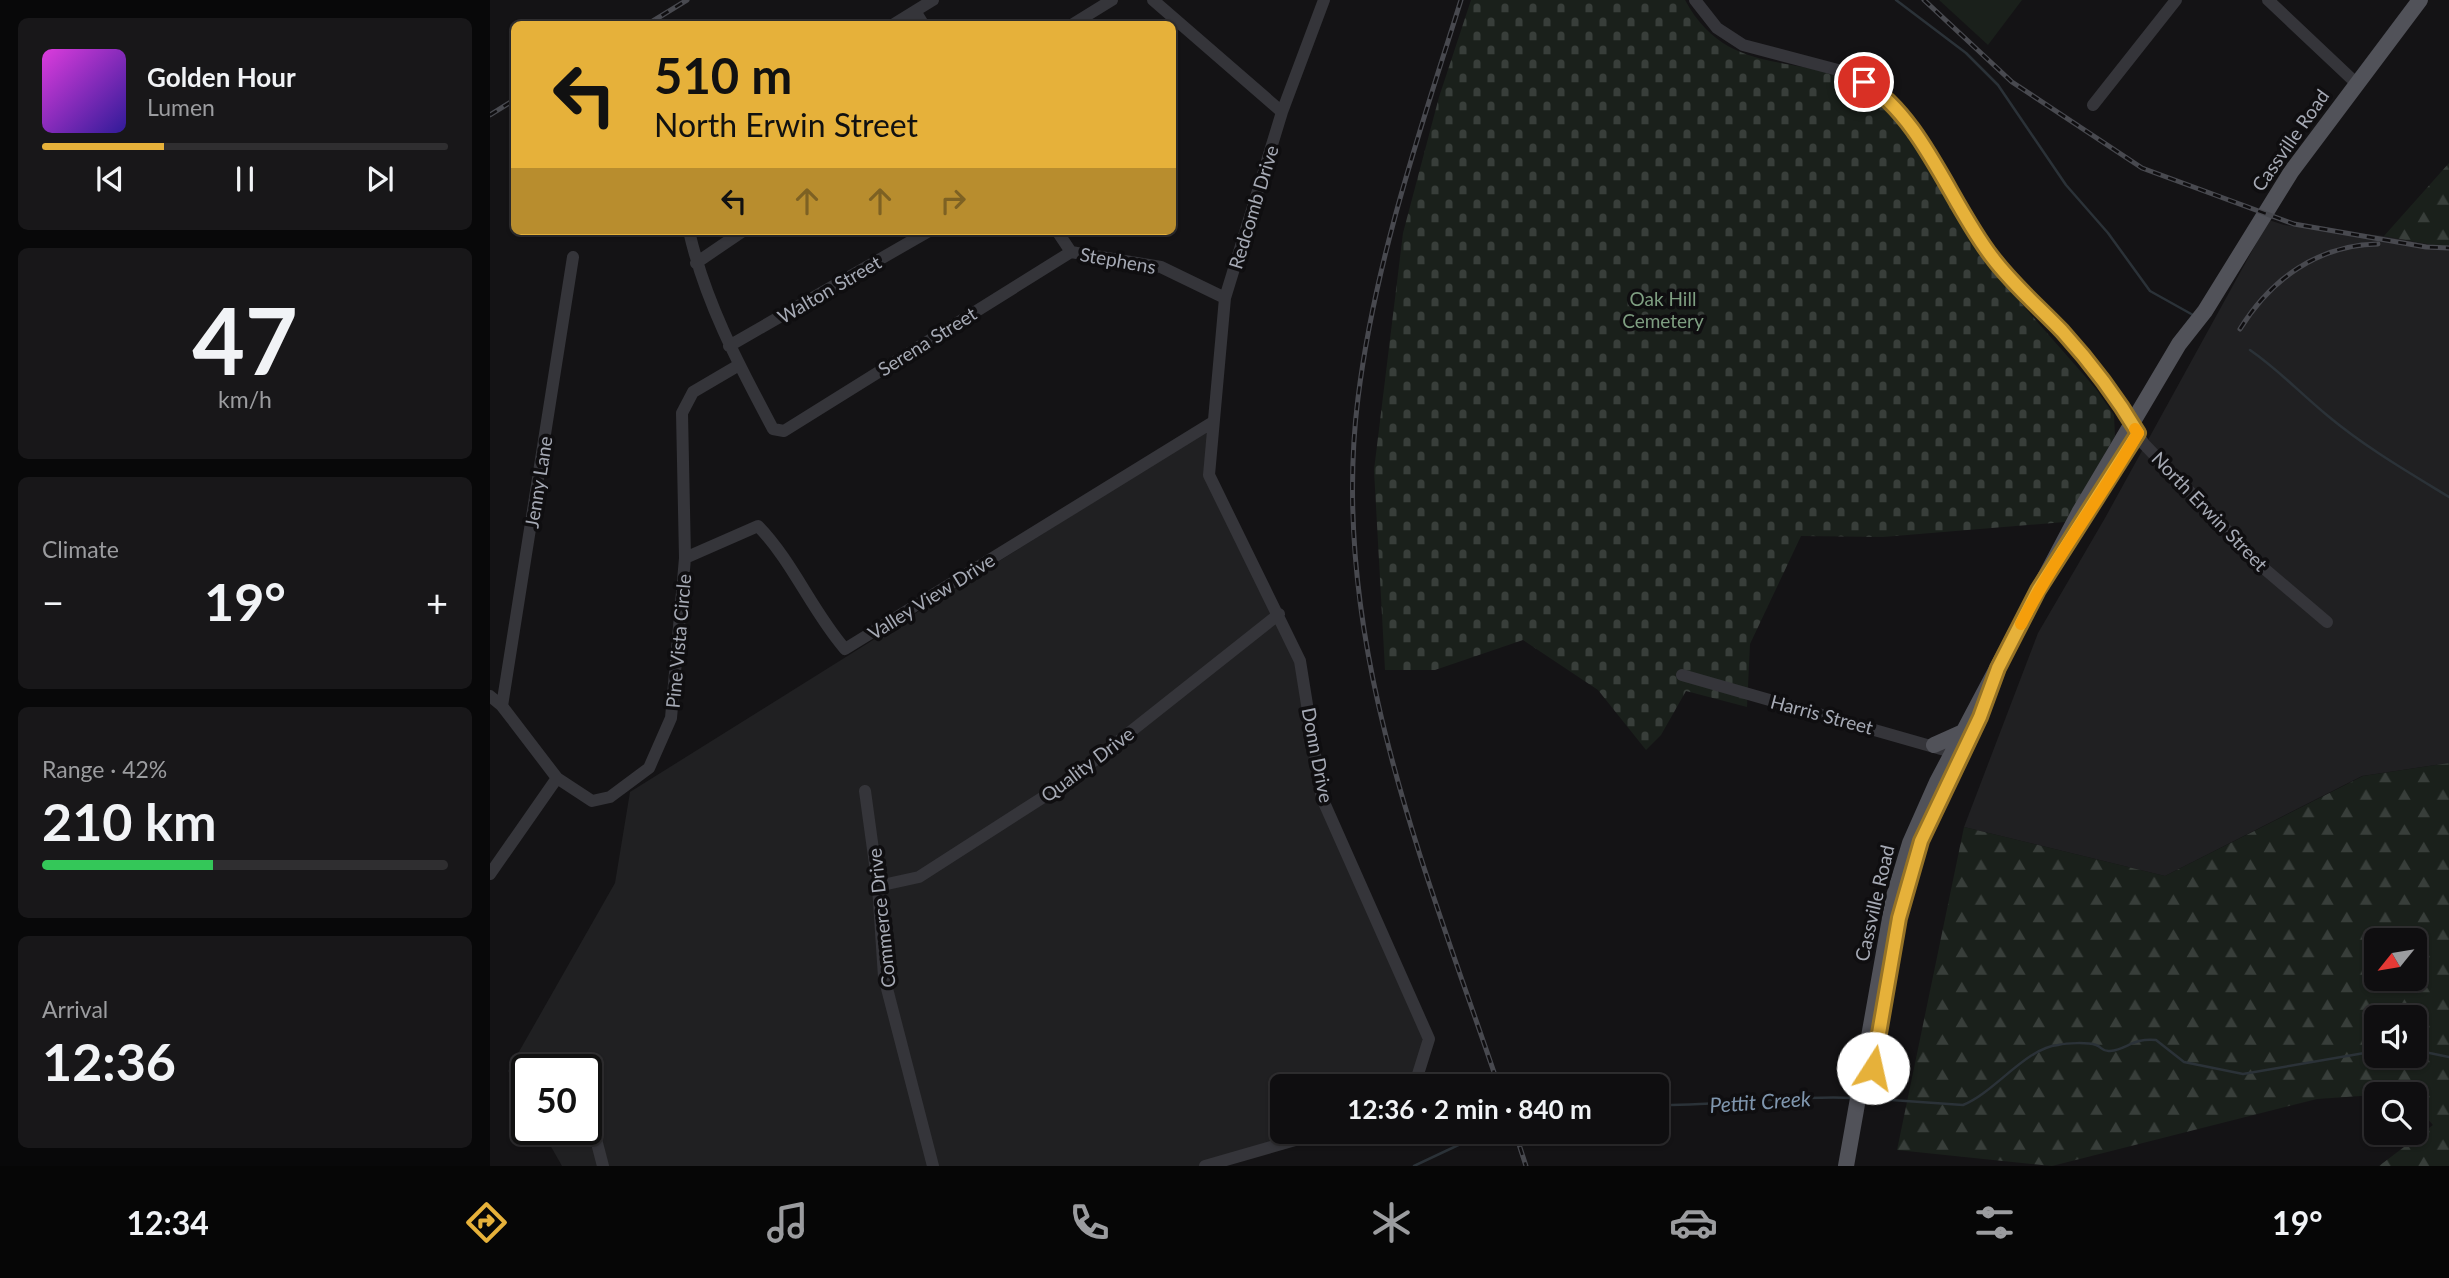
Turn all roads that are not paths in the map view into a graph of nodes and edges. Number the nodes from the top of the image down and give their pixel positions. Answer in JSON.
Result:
{"nodes":[{"id":1,"x":933,"y":0,"type":"edge"},
{"id":2,"x":1112,"y":0,"type":"edge"},
{"id":3,"x":1153,"y":0,"type":"edge"},
{"id":4,"x":1324,"y":0,"type":"edge"},
{"id":5,"x":1695,"y":0,"type":"edge"},
{"id":6,"x":2176,"y":0,"type":"edge"},
{"id":7,"x":2268,"y":0,"type":"edge"},
{"id":8,"x":2420,"y":0,"type":"edge"},
{"id":9,"x":915,"y":11,"type":"junction"},
{"id":10,"x":899,"y":21,"type":"edge"},
{"id":11,"x":921,"y":21,"type":"edge"},
{"id":12,"x":1078,"y":21,"type":"edge"},
{"id":13,"x":2356,"y":83,"type":"junction"},
{"id":14,"x":2093,"y":105,"type":"dead end"},
{"id":15,"x":1282,"y":112,"type":"junction"},
{"id":16,"x":690,"y":235,"type":"edge"},
{"id":17,"x":737,"y":235,"type":"edge"},
{"id":18,"x":922,"y":235,"type":"edge"},
{"id":19,"x":1060,"y":235,"type":"edge"},
{"id":20,"x":1071,"y":252,"type":"junction"},
{"id":21,"x":573,"y":257,"type":"dead end"},
{"id":22,"x":696,"y":263,"type":"junction"},
{"id":23,"x":1225,"y":298,"type":"junction"},
{"id":24,"x":729,"y":346,"type":"junction"},
{"id":25,"x":739,"y":365,"type":"junction"},
{"id":26,"x":1213,"y":422,"type":"junction"},
{"id":27,"x":2135,"y":428,"type":"junction"},
{"id":28,"x":685,"y":558,"type":"junction"},
{"id":29,"x":1279,"y":614,"type":"junction"},
{"id":30,"x":2327,"y":622,"type":"dead end"},
{"id":31,"x":1998,"y":668,"type":"junction"},
{"id":32,"x":1682,"y":675,"type":"dead end"},
{"id":33,"x":490,"y":696,"type":"edge"},
{"id":34,"x":502,"y":706,"type":"junction"},
{"id":35,"x":1963,"y":732,"type":"junction"},
{"id":36,"x":1934,"y":745,"type":"junction"},
{"id":37,"x":1957,"y":753,"type":"junction"},
{"id":38,"x":557,"y":778,"type":"junction"},
{"id":39,"x":865,"y":791,"type":"dead end"},
{"id":40,"x":490,"y":874,"type":"edge"},
{"id":41,"x":878,"y":886,"type":"junction"},
{"id":42,"x":1868,"y":1067,"type":"junction"},
{"id":43,"x":1418,"y":1074,"type":"edge"},
{"id":44,"x":1281,"y":1144,"type":"edge"},
{"id":45,"x":598,"y":1145,"type":"edge"},
{"id":46,"x":603,"y":1166,"type":"edge"},
{"id":47,"x":933,"y":1166,"type":"edge"},
{"id":48,"x":1205,"y":1166,"type":"edge"},
{"id":49,"x":1846,"y":1166,"type":"edge"},
{"id":50,"x":1856,"y":1166,"type":"edge"}],
"edges":[{"from":1,"to":9,"type":"street"},
{"from":2,"to":12,"type":"street"},
{"from":3,"to":15,"type":"street"},
{"from":4,"to":15,"type":"street","name":"Redcomb Drive"},
{"from":5,"to":27,"type":"street","name":"North Erwin Street"},
{"from":6,"to":14,"type":"street"},
{"from":7,"to":13,"type":"street"},
{"from":8,"to":13,"type":"main road","name":"Cassville Road"},
{"from":9,"to":10,"type":"street"},
{"from":9,"to":11,"type":"street"},
{"from":13,"to":27,"type":"main road","name":"Cassville Road"},
{"from":15,"to":23,"type":"street","name":"Redcomb Drive"},
{"from":16,"to":22,"type":"street"},
{"from":17,"to":22,"type":"street"},
{"from":18,"to":24,"type":"street","name":"Walton Street"},
{"from":19,"to":20,"type":"street","name":"Stephens"},
{"from":20,"to":23,"type":"street","name":"Stephens"},
{"from":20,"to":25,"type":"street","name":"Serena Street"},
{"from":21,"to":34,"type":"street","name":"Jenny Lane"},
{"from":22,"to":24,"type":"street"},
{"from":23,"to":26,"type":"street","name":"Redcomb Drive"},
{"from":24,"to":25,"type":"street"},
{"from":25,"to":28,"type":"street","name":"Pine Vista Circle"},
{"from":26,"to":28,"type":"street","name":"Valley View Drive"},
{"from":26,"to":29,"type":"street","name":"Donn Drive"},
{"from":27,"to":30,"type":"street","name":"North Erwin Street"},
{"from":27,"to":31,"type":"main road","name":"Cassville Road"},
{"from":28,"to":38,"type":"street","name":"Pine Vista Circle"},
{"from":29,"to":41,"type":"street","name":"Quality Drive"},
{"from":29,"to":43,"type":"street","name":"Donn Drive"},
{"from":31,"to":35,"type":"main road","name":"Cassville Road"},
{"from":31,"to":37,"type":"main road","name":"Cassville Road"},
{"from":32,"to":36,"type":"street","name":"Harris Street"},
{"from":33,"to":34,"type":"street","name":"Pine Vista Circle"},
{"from":34,"to":38,"type":"street","name":"Pine Vista Circle"},
{"from":35,"to":36,"type":"main road"},
{"from":35,"to":37,"type":"main road","name":"Cassville Road"},
{"from":36,"to":37,"type":"street","name":"Harris Street"},
{"from":37,"to":42,"type":"main road","name":"Cassville Road"},
{"from":38,"to":40,"type":"street"},
{"from":39,"to":41,"type":"street","name":"Commerce Drive"},
{"from":41,"to":47,"type":"street","name":"Commerce Drive"},
{"from":42,"to":49,"type":"main road","name":"Cassville Road"},
{"from":42,"to":50,"type":"main road","name":"Cassville Road"},
{"from":44,"to":48,"type":"street"},
{"from":45,"to":46,"type":"street"}]}
